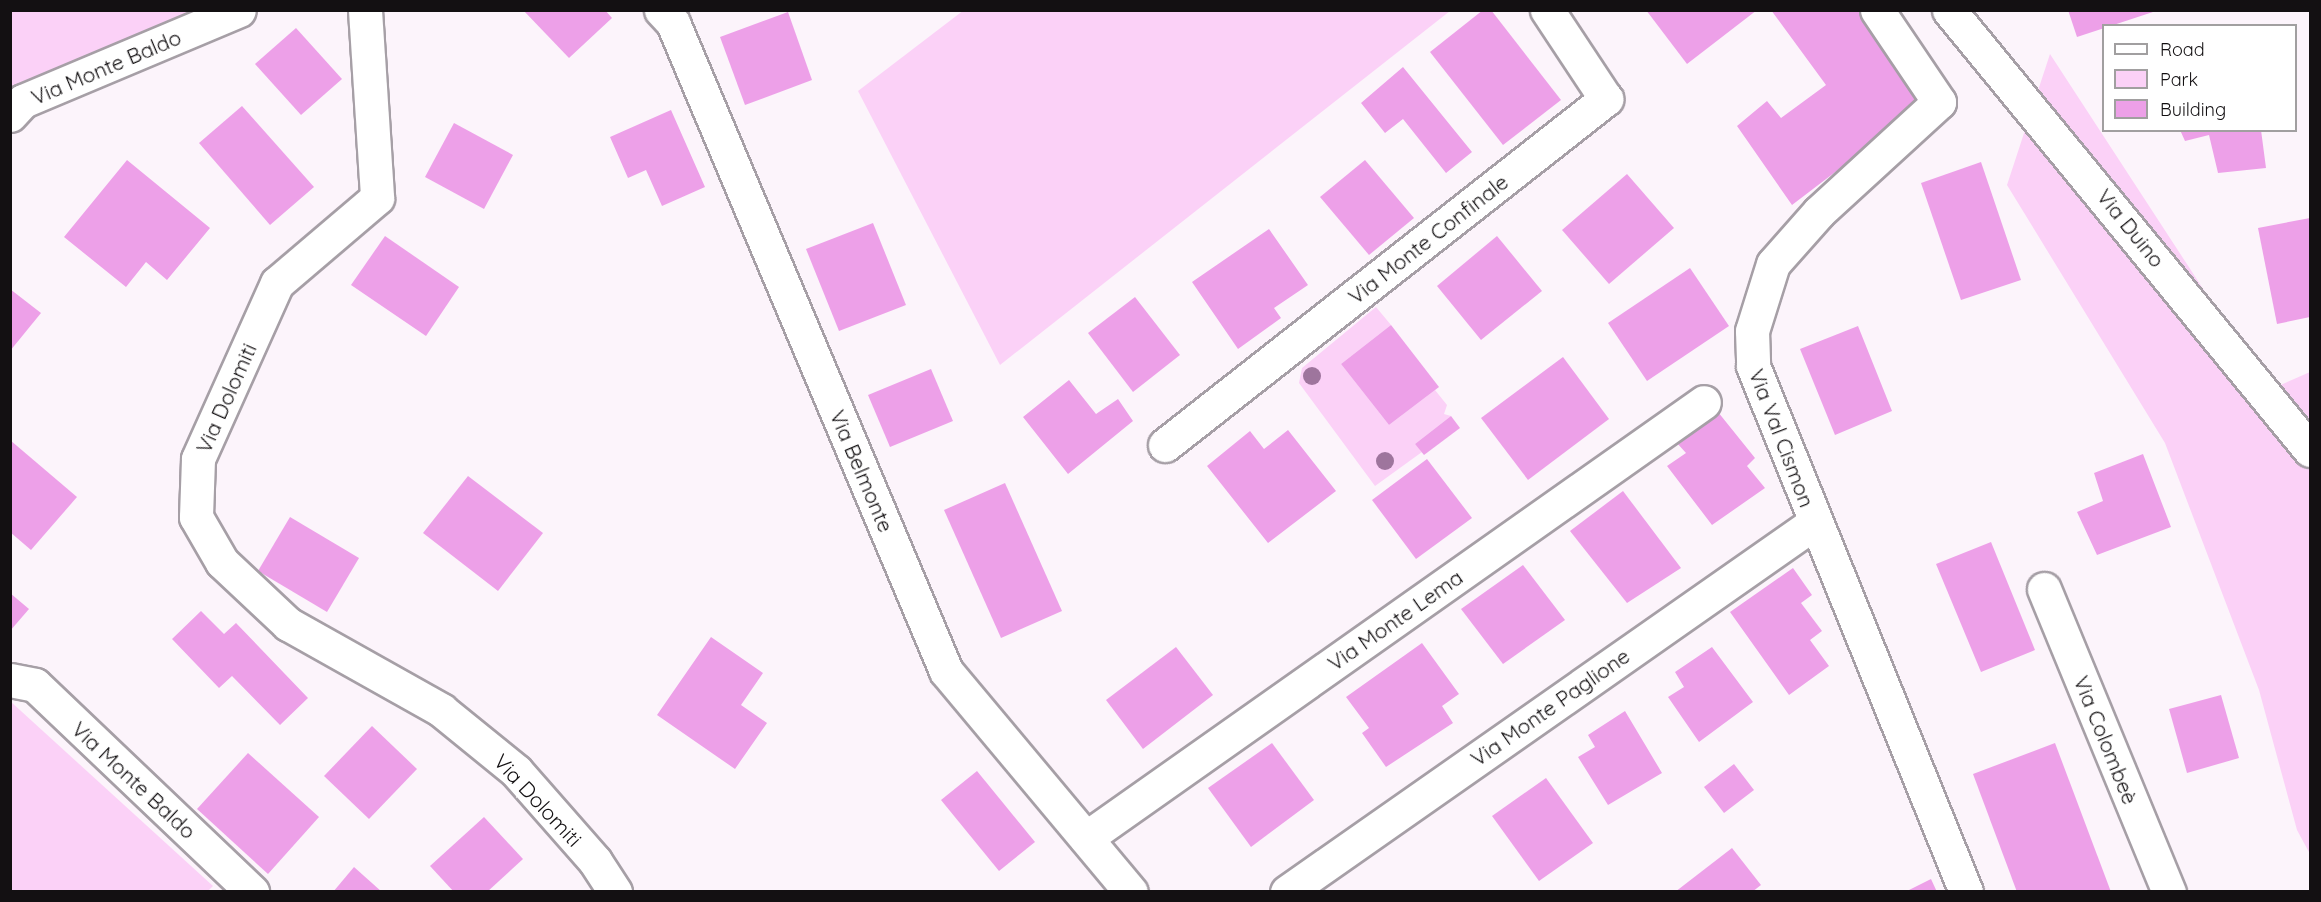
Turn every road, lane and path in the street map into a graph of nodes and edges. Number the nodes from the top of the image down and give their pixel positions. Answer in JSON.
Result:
{"nodes":[{"id":1,"x":239,"y":10,"type":"edge"},
{"id":2,"x":365,"y":10,"type":"edge"},
{"id":3,"x":661,"y":10,"type":"edge"},
{"id":4,"x":1546,"y":10,"type":"edge"},
{"id":5,"x":1877,"y":10,"type":"edge"},
{"id":6,"x":1948,"y":10,"type":"edge"},
{"id":7,"x":10,"y":116,"type":"edge"},
{"id":8,"x":1704,"y":402,"type":"dead end"},
{"id":9,"x":1166,"y":445,"type":"dead end"},
{"id":10,"x":2310,"y":450,"type":"edge"},
{"id":11,"x":1814,"y":523,"type":"junction"},
{"id":12,"x":2044,"y":589,"type":"dead end"},
{"id":13,"x":10,"y":680,"type":"edge"},
{"id":14,"x":1086,"y":838,"type":"junction"},
{"id":15,"x":252,"y":891,"type":"edge"},
{"id":16,"x":615,"y":891,"type":"edge"},
{"id":17,"x":1131,"y":891,"type":"edge"},
{"id":18,"x":1287,"y":891,"type":"edge"},
{"id":19,"x":1966,"y":891,"type":"edge"},
{"id":20,"x":2169,"y":891,"type":"edge"}],
"edges":[{"from":1,"to":7,"type":"street","name":"Via Monte Baldo"},
{"from":2,"to":16,"type":"street","name":"Via Dolomiti"},
{"from":3,"to":14,"type":"street","name":"Via Belmonte"},
{"from":4,"to":9,"type":"street","name":"Via Monte Confinale"},
{"from":5,"to":11,"type":"street","name":"Via Val Cismon"},
{"from":6,"to":10,"type":"street","name":"Via Duino"},
{"from":8,"to":14,"type":"street","name":"Via Monte Lema"},
{"from":11,"to":18,"type":"street","name":"Via Monte Paglione"},
{"from":11,"to":19,"type":"street","name":"Via Val Cismon"},
{"from":12,"to":20,"type":"street","name":"Via Colombeè"},
{"from":13,"to":15,"type":"street","name":"Via Monte Baldo"},
{"from":14,"to":17,"type":"street","name":"Via Belmonte"}]}
